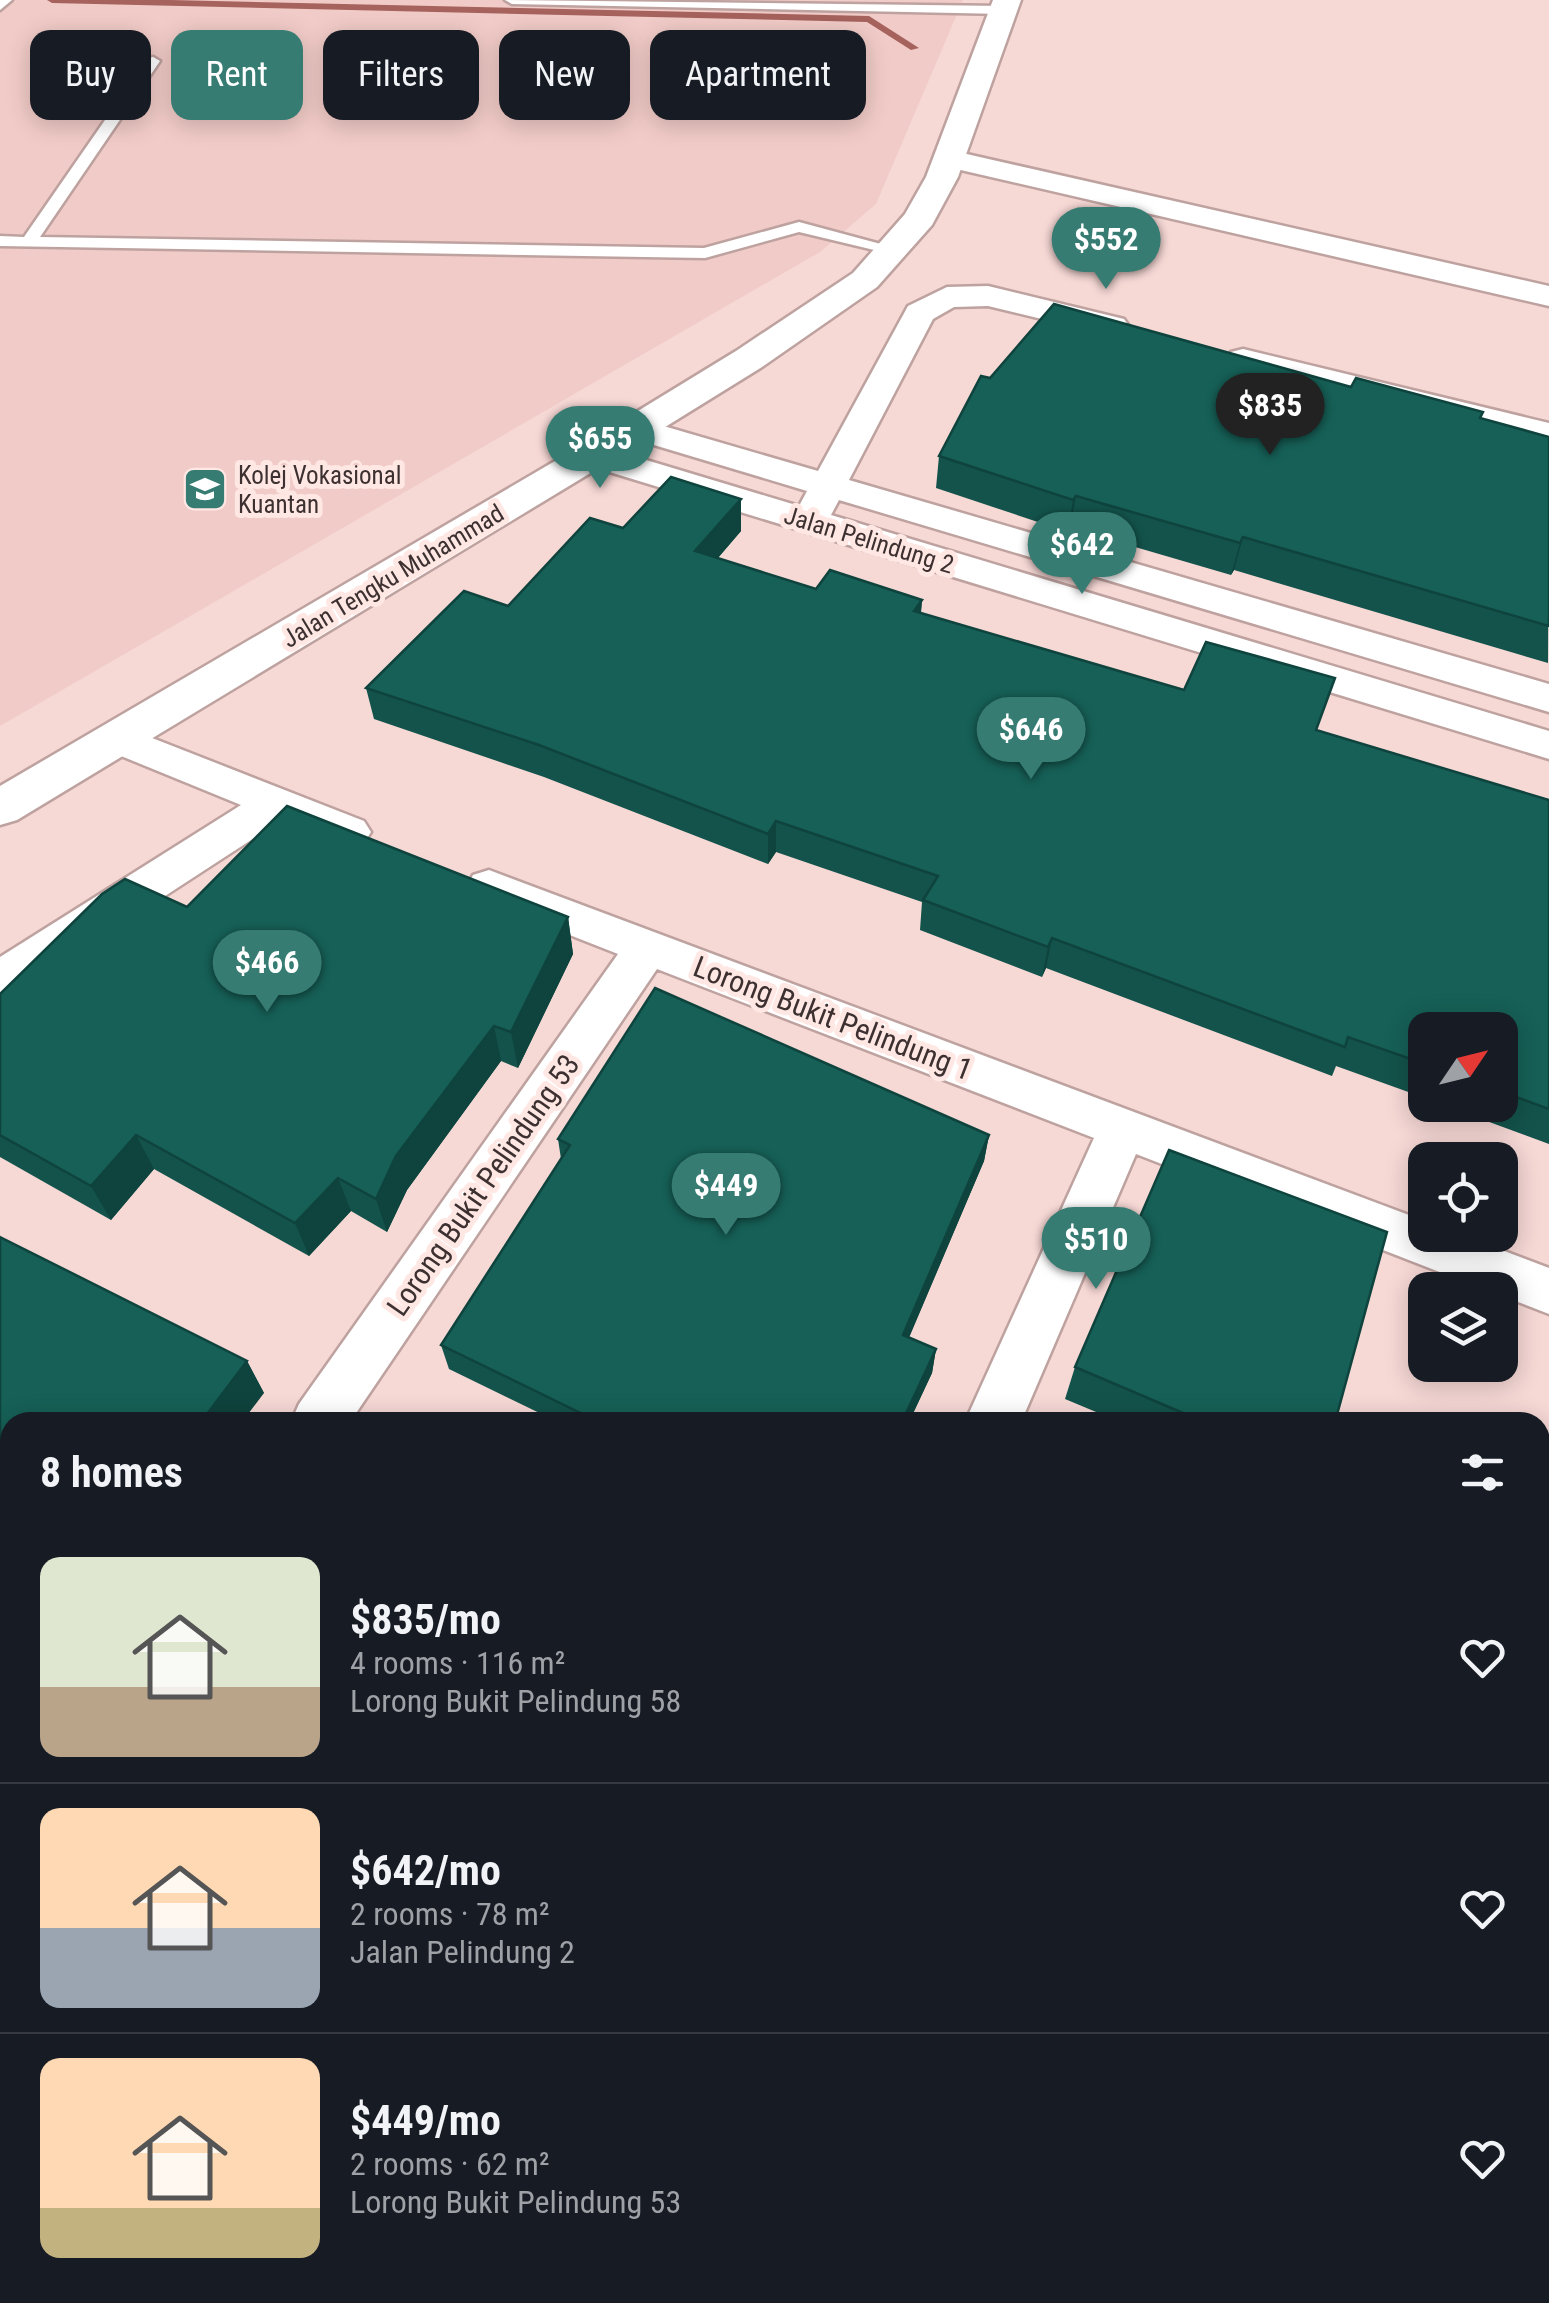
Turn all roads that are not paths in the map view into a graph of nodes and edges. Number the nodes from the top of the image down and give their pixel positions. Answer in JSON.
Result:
{"nodes":[{"id":1,"x":5,"y":0,"type":"edge"},
{"id":2,"x":512,"y":0,"type":"edge"},
{"id":3,"x":1005,"y":5,"type":"edge"},
{"id":4,"x":0,"y":6,"type":"edge"},
{"id":5,"x":153,"y":61,"type":"dead end"},
{"id":6,"x":949,"y":159,"type":"junction"},
{"id":7,"x":30,"y":240,"type":"junction"},
{"id":8,"x":0,"y":241,"type":"edge"},
{"id":9,"x":895,"y":250,"type":"junction"},
{"id":10,"x":1549,"y":296,"type":"edge"},
{"id":11,"x":1142,"y":334,"type":"edge"},
{"id":12,"x":1220,"y":353,"type":"edge"},
{"id":13,"x":636,"y":429,"type":"junction"},
{"id":14,"x":1549,"y":434,"type":"edge"},
{"id":15,"x":593,"y":455,"type":"junction"},
{"id":16,"x":828,"y":488,"type":"junction"},
{"id":17,"x":808,"y":522,"type":"junction"},
{"id":18,"x":1549,"y":698,"type":"edge"},
{"id":19,"x":119,"y":738,"type":"junction"},
{"id":20,"x":1549,"y":744,"type":"edge"},
{"id":21,"x":276,"y":804,"type":"junction"},
{"id":22,"x":0,"y":808,"type":"edge"},
{"id":23,"x":387,"y":847,"type":"edge"},
{"id":24,"x":443,"y":868,"type":"edge"},
{"id":25,"x":647,"y":948,"type":"junction"},
{"id":26,"x":0,"y":980,"type":"edge"},
{"id":27,"x":1123,"y":1128,"type":"junction"},
{"id":28,"x":1549,"y":1291,"type":"edge"},
{"id":29,"x":326,"y":1412,"type":"edge"},
{"id":30,"x":998,"y":1412,"type":"edge"}],
"edges":[{"from":1,"to":4,"type":"lane"},
{"from":2,"to":3,"type":"lane"},
{"from":3,"to":6,"type":"main road","name":"Jalan Tengku Muhammad"},
{"from":5,"to":7,"type":"lane"},
{"from":6,"to":9,"type":"main road","name":"Jalan Tengku Muhammad"},
{"from":6,"to":10,"type":"street"},
{"from":7,"to":8,"type":"lane"},
{"from":7,"to":9,"type":"lane"},
{"from":9,"to":13,"type":"main road","name":"Jalan Tengku Muhammad"},
{"from":11,"to":16,"type":"street"},
{"from":12,"to":14,"type":"street"},
{"from":13,"to":15,"type":"main road","name":"Jalan Tengku Muhammad"},
{"from":13,"to":16,"type":"street"},
{"from":15,"to":17,"type":"street","name":"Jalan Pelindung 2"},
{"from":15,"to":19,"type":"main road","name":"Jalan Tengku Muhammad"},
{"from":16,"to":17,"type":"street"},
{"from":16,"to":18,"type":"street"},
{"from":17,"to":20,"type":"street","name":"Jalan Pelindung 2"},
{"from":19,"to":21,"type":"street"},
{"from":19,"to":22,"type":"main road","name":"Jalan Tengku Muhammad"},
{"from":21,"to":23,"type":"street"},
{"from":21,"to":26,"type":"street"},
{"from":24,"to":25,"type":"street","name":"Lorong Bukit Pelindung 1"},
{"from":25,"to":27,"type":"street","name":"Lorong Bukit Pelindung 1"},
{"from":25,"to":29,"type":"street","name":"Lorong Bukit Pelindung 53"},
{"from":27,"to":28,"type":"street","name":"Lorong Bukit Pelindung 1"},
{"from":27,"to":30,"type":"street"}]}
